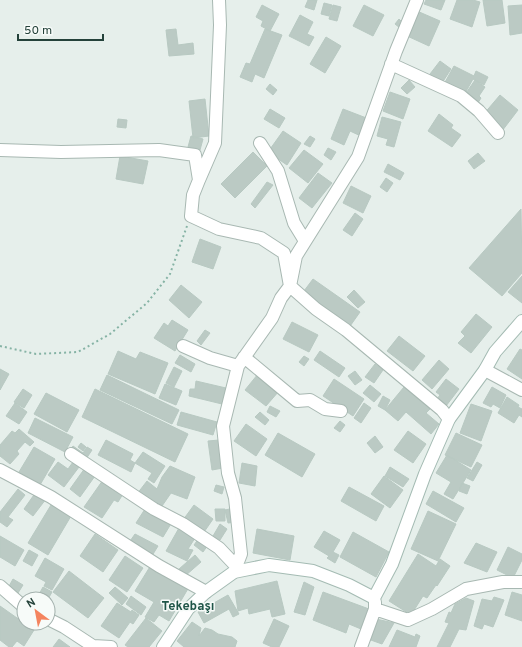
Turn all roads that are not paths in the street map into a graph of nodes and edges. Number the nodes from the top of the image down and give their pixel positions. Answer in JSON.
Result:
{"nodes":[{"id":1,"x":219,"y":0,"type":"edge"},
{"id":2,"x":417,"y":0,"type":"edge"},
{"id":3,"x":392,"y":64,"type":"junction"},
{"id":4,"x":498,"y":133,"type":"dead end"},
{"id":5,"x":260,"y":143,"type":"dead end"},
{"id":6,"x":0,"y":150,"type":"edge"},
{"id":7,"x":199,"y":180,"type":"junction"},
{"id":8,"x":305,"y":241,"type":"junction"},
{"id":9,"x":284,"y":253,"type":"junction"},
{"id":10,"x":296,"y":256,"type":"junction"},
{"id":11,"x":290,"y":286,"type":"junction"},
{"id":12,"x":522,"y":321,"type":"edge"},
{"id":13,"x":183,"y":346,"type":"dead end"},
{"id":14,"x":241,"y":362,"type":"junction"},
{"id":15,"x":485,"y":370,"type":"junction"},
{"id":16,"x":522,"y":390,"type":"edge"},
{"id":17,"x":340,"y":411,"type":"dead end"},
{"id":18,"x":448,"y":419,"type":"junction"},
{"id":19,"x":71,"y":454,"type":"dead end"},
{"id":20,"x":0,"y":470,"type":"edge"},
{"id":21,"x":236,"y":570,"type":"junction"},
{"id":22,"x":522,"y":582,"type":"edge"},
{"id":23,"x":0,"y":586,"type":"edge"},
{"id":24,"x":206,"y":592,"type":"junction"},
{"id":25,"x":16,"y":600,"type":"edge"},
{"id":26,"x":375,"y":604,"type":"junction"},
{"id":27,"x":56,"y":623,"type":"edge"},
{"id":28,"x":111,"y":647,"type":"edge"},
{"id":29,"x":163,"y":647,"type":"edge"},
{"id":30,"x":361,"y":647,"type":"edge"}],
"edges":[{"from":1,"to":7,"type":"street"},
{"from":2,"to":3,"type":"street"},
{"from":3,"to":4,"type":"street"},
{"from":3,"to":8,"type":"street"},
{"from":5,"to":8,"type":"street"},
{"from":6,"to":7,"type":"street"},
{"from":7,"to":9,"type":"street"},
{"from":8,"to":10,"type":"street"},
{"from":9,"to":10,"type":"street"},
{"from":9,"to":11,"type":"street"},
{"from":10,"to":11,"type":"street"},
{"from":11,"to":14,"type":"street"},
{"from":11,"to":18,"type":"street"},
{"from":12,"to":15,"type":"street"},
{"from":13,"to":14,"type":"street"},
{"from":14,"to":17,"type":"street"},
{"from":14,"to":21,"type":"street"},
{"from":15,"to":16,"type":"street"},
{"from":15,"to":18,"type":"street"},
{"from":18,"to":26,"type":"street"},
{"from":19,"to":21,"type":"street"},
{"from":20,"to":24,"type":"street"},
{"from":21,"to":24,"type":"street"},
{"from":21,"to":26,"type":"street"},
{"from":22,"to":26,"type":"street"},
{"from":23,"to":25,"type":"street"},
{"from":24,"to":29,"type":"street"},
{"from":26,"to":30,"type":"street"},
{"from":27,"to":28,"type":"street"}]}
